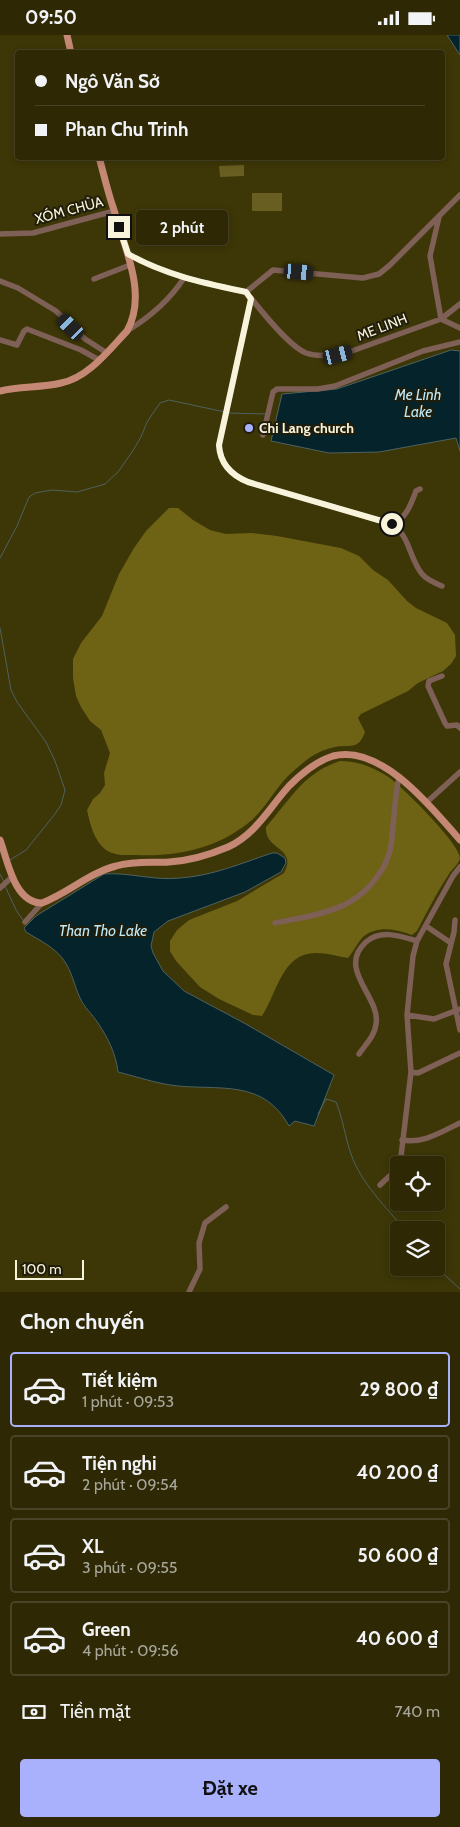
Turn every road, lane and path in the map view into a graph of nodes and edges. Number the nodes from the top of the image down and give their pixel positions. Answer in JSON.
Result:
{"nodes":[{"id":1,"x":67,"y":35,"type":"edge"},
{"id":2,"x":70,"y":50,"type":"edge"},
{"id":3,"x":100,"y":160,"type":"edge"},
{"id":4,"x":460,"y":195,"type":"edge"},
{"id":5,"x":114,"y":211,"type":"junction"},
{"id":6,"x":438,"y":217,"type":"junction"},
{"id":7,"x":0,"y":234,"type":"edge"},
{"id":8,"x":128,"y":254,"type":"junction"},
{"id":9,"x":130,"y":265,"type":"junction"},
{"id":10,"x":184,"y":278,"type":"junction"},
{"id":11,"x":94,"y":279,"type":"dead end"},
{"id":12,"x":0,"y":281,"type":"edge"},
{"id":13,"x":246,"y":292,"type":"junction"},
{"id":14,"x":251,"y":299,"type":"junction"},
{"id":15,"x":460,"y":304,"type":"edge"},
{"id":16,"x":441,"y":319,"type":"junction"},
{"id":17,"x":460,"y":328,"type":"edge"},
{"id":18,"x":127,"y":331,"type":"junction"},
{"id":19,"x":0,"y":340,"type":"edge"},
{"id":20,"x":460,"y":342,"type":"edge"},
{"id":21,"x":107,"y":353,"type":"junction"},
{"id":22,"x":99,"y":360,"type":"junction"},
{"id":23,"x":0,"y":391,"type":"edge"},
{"id":24,"x":263,"y":435,"type":"dead end"},
{"id":25,"x":420,"y":489,"type":"dead end"},
{"id":26,"x":392,"y":524,"type":"junction"},
{"id":27,"x":442,"y":586,"type":"dead end"},
{"id":28,"x":442,"y":676,"type":"dead end"},
{"id":29,"x":460,"y":729,"type":"edge"},
{"id":30,"x":460,"y":772,"type":"edge"},
{"id":31,"x":399,"y":777,"type":"junction"},
{"id":32,"x":427,"y":802,"type":"junction"},
{"id":33,"x":0,"y":840,"type":"edge"},
{"id":34,"x":460,"y":840,"type":"edge"},
{"id":35,"x":460,"y":867,"type":"edge"},
{"id":36,"x":12,"y":875,"type":"junction"},
{"id":37,"x":0,"y":888,"type":"edge"},
{"id":38,"x":42,"y":903,"type":"junction"},
{"id":39,"x":455,"y":920,"type":"dead end"},
{"id":40,"x":25,"y":922,"type":"dead end"},
{"id":41,"x":275,"y":923,"type":"dead end"},
{"id":42,"x":426,"y":926,"type":"junction"},
{"id":43,"x":417,"y":941,"type":"junction"},
{"id":44,"x":450,"y":943,"type":"junction"},
{"id":45,"x":458,"y":1010,"type":"edge"},
{"id":46,"x":407,"y":1015,"type":"junction"},
{"id":47,"x":460,"y":1030,"type":"edge"},
{"id":48,"x":460,"y":1053,"type":"edge"},
{"id":49,"x":359,"y":1055,"type":"dead end"},
{"id":50,"x":411,"y":1072,"type":"junction"},
{"id":51,"x":460,"y":1123,"type":"edge"},
{"id":52,"x":402,"y":1139,"type":"junction"},
{"id":53,"x":400,"y":1156,"type":"edge"},
{"id":54,"x":390,"y":1175,"type":"edge"},
{"id":55,"x":380,"y":1185,"type":"dead end"},
{"id":56,"x":226,"y":1207,"type":"dead end"},
{"id":57,"x":189,"y":1292,"type":"edge"}],
"edges":[{"from":1,"to":2,"type":"main road"},
{"from":3,"to":5,"type":"main road"},
{"from":4,"to":6,"type":"street"},
{"from":5,"to":7,"type":"street","name":"XÓM CHÙA"},
{"from":5,"to":8,"type":"main road"},
{"from":6,"to":13,"type":"street"},
{"from":6,"to":16,"type":"street"},
{"from":8,"to":9,"type":"main road"},
{"from":8,"to":10,"type":"street"},
{"from":9,"to":11,"type":"street"},
{"from":9,"to":18,"type":"main road"},
{"from":10,"to":13,"type":"street"},
{"from":10,"to":18,"type":"street"},
{"from":12,"to":21,"type":"street"},
{"from":13,"to":14,"type":"street","name":"ME LINH"},
{"from":14,"to":16,"type":"street","name":"ME LINH"},
{"from":14,"to":26,"type":"street"},
{"from":15,"to":16,"type":"street","name":"ME LINH"},
{"from":16,"to":17,"type":"street"},
{"from":18,"to":21,"type":"main road"},
{"from":19,"to":22,"type":"street"},
{"from":20,"to":24,"type":"street"},
{"from":21,"to":22,"type":"main road"},
{"from":22,"to":23,"type":"main road"},
{"from":25,"to":26,"type":"street"},
{"from":26,"to":27,"type":"street"},
{"from":28,"to":29,"type":"street"},
{"from":30,"to":32,"type":"street"},
{"from":31,"to":32,"type":"main road"},
{"from":31,"to":38,"type":"main road"},
{"from":31,"to":41,"type":"street"},
{"from":32,"to":34,"type":"main road"},
{"from":33,"to":36,"type":"main road"},
{"from":35,"to":42,"type":"street"},
{"from":36,"to":37,"type":"street"},
{"from":36,"to":38,"type":"main road"},
{"from":38,"to":40,"type":"street"},
{"from":39,"to":44,"type":"street"},
{"from":42,"to":43,"type":"street"},
{"from":42,"to":44,"type":"street"},
{"from":43,"to":46,"type":"street"},
{"from":43,"to":49,"type":"street"},
{"from":44,"to":45,"type":"street"},
{"from":45,"to":46,"type":"street"},
{"from":45,"to":47,"type":"street"},
{"from":46,"to":50,"type":"street"},
{"from":48,"to":50,"type":"street"},
{"from":50,"to":52,"type":"street"},
{"from":51,"to":52,"type":"street"},
{"from":52,"to":53,"type":"street"},
{"from":54,"to":55,"type":"street"},
{"from":56,"to":57,"type":"street"}]}
